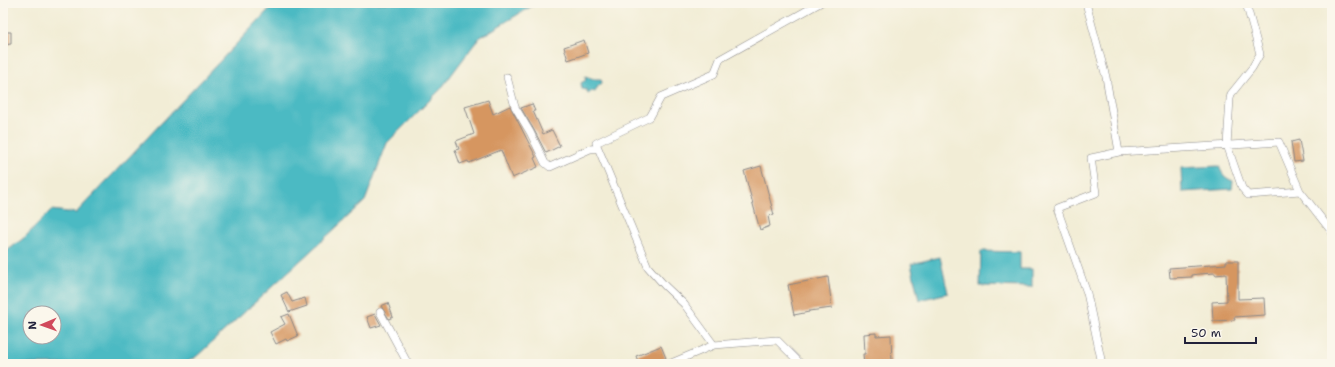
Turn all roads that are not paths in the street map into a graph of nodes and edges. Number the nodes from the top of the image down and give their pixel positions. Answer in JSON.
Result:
{"nodes":[{"id":1,"x":820,"y":3,"type":"edge"},
{"id":2,"x":1086,"y":3,"type":"edge"},
{"id":3,"x":1246,"y":3,"type":"edge"},
{"id":4,"x":507,"y":77,"type":"dead end"},
{"id":5,"x":1227,"y":145,"type":"junction"},
{"id":6,"x":598,"y":148,"type":"junction"},
{"id":7,"x":1119,"y":152,"type":"junction"},
{"id":8,"x":1300,"y":191,"type":"junction"},
{"id":9,"x":1332,"y":232,"type":"edge"},
{"id":10,"x":380,"y":312,"type":"dead end"},
{"id":11,"x":714,"y":345,"type":"junction"},
{"id":12,"x":408,"y":364,"type":"edge"},
{"id":13,"x":669,"y":364,"type":"edge"},
{"id":14,"x":801,"y":364,"type":"edge"},
{"id":15,"x":1102,"y":364,"type":"edge"}],
"edges":[{"from":1,"to":6,"type":"street"},
{"from":2,"to":7,"type":"street"},
{"from":3,"to":5,"type":"street"},
{"from":4,"to":6,"type":"street"},
{"from":5,"to":7,"type":"street"},
{"from":5,"to":8,"type":"street"},
{"from":5,"to":8,"type":"street"},
{"from":6,"to":11,"type":"street"},
{"from":7,"to":15,"type":"street"},
{"from":8,"to":9,"type":"street"},
{"from":10,"to":12,"type":"street"},
{"from":11,"to":13,"type":"street"},
{"from":11,"to":14,"type":"street"}]}
